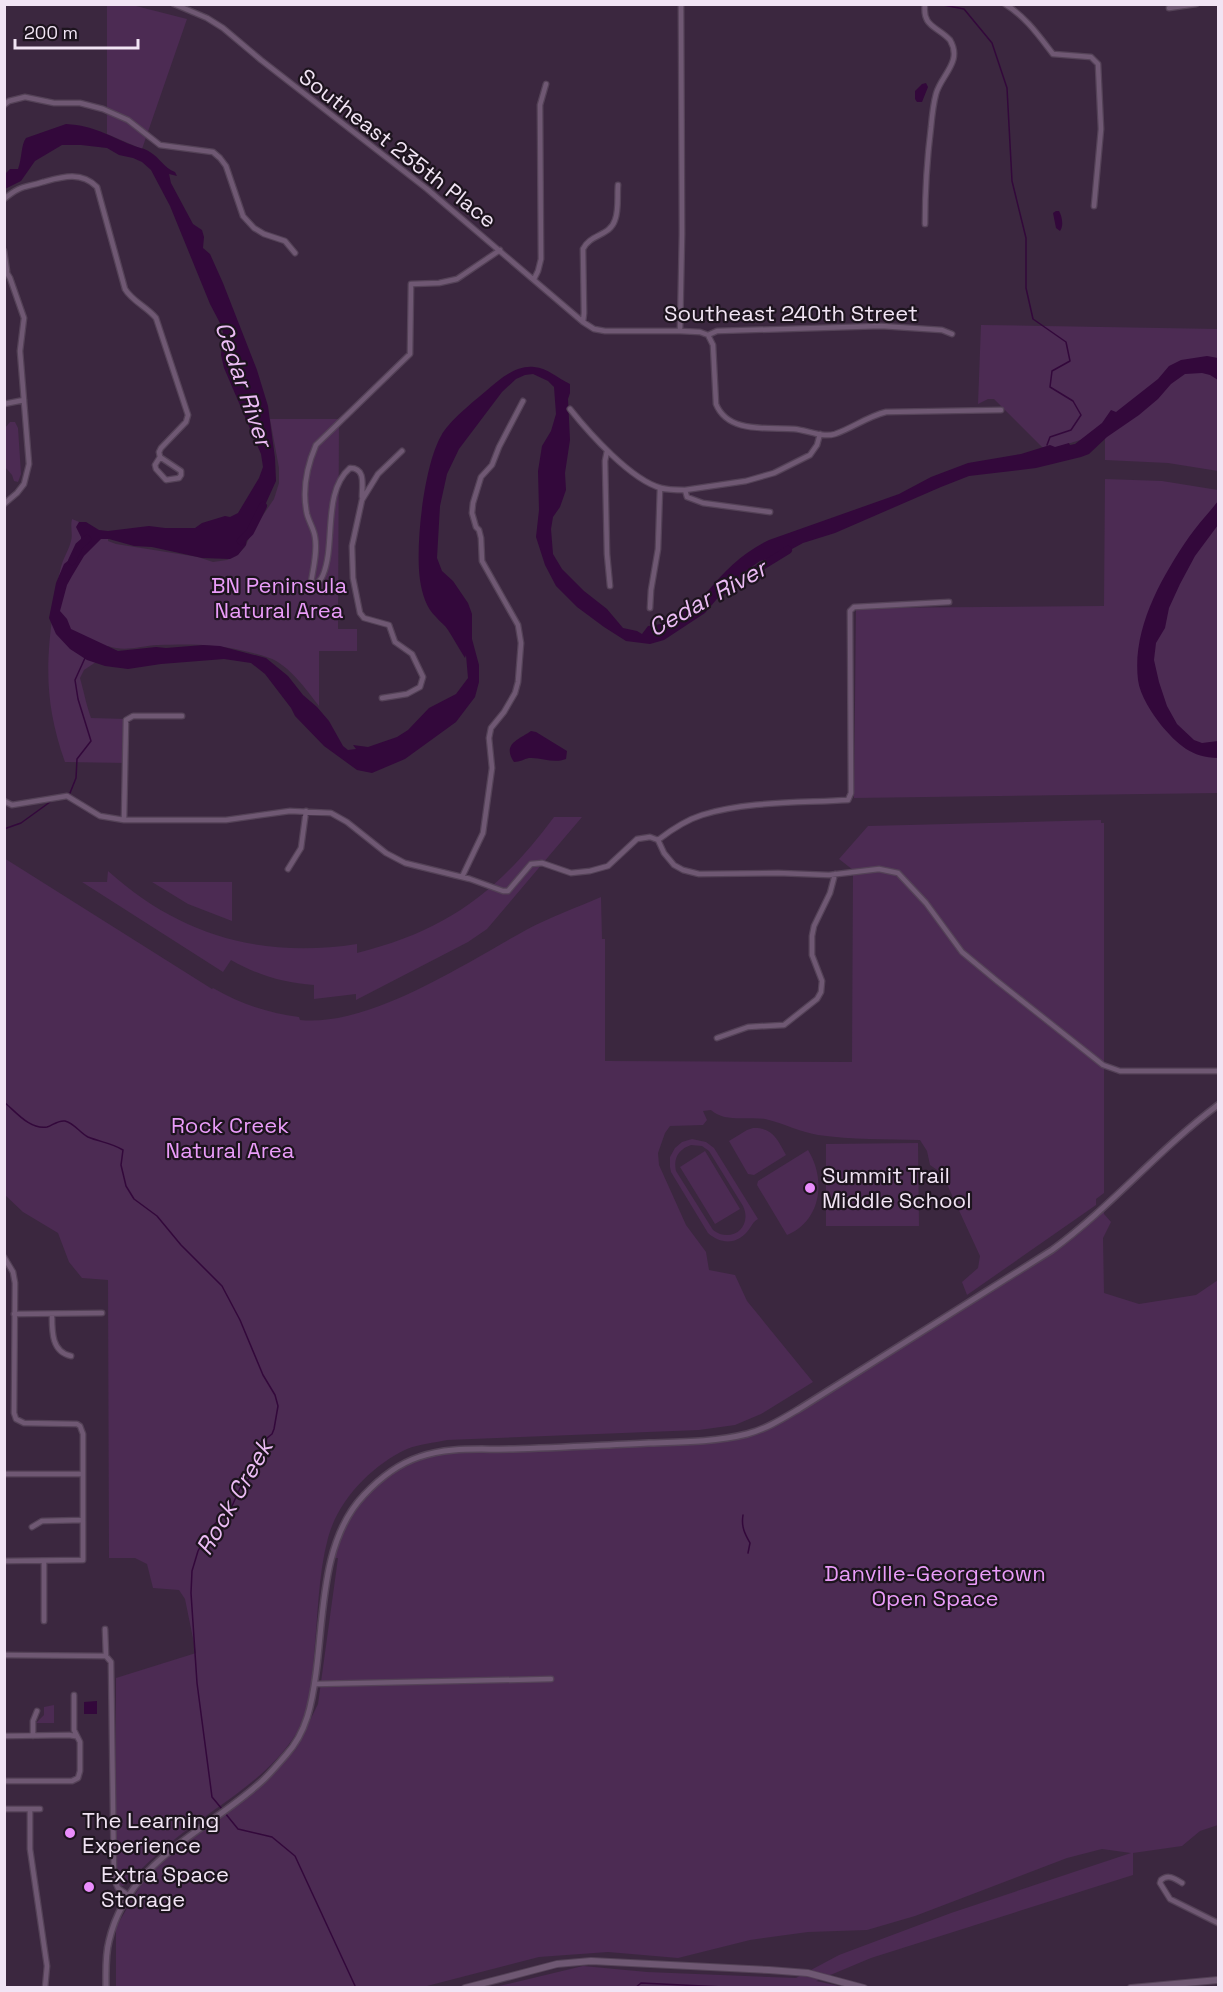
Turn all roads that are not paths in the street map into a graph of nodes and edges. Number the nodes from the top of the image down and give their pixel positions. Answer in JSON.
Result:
{"nodes":[{"id":1,"x":174,"y":4,"type":"edge"},
{"id":2,"x":681,"y":4,"type":"edge"},
{"id":3,"x":925,"y":4,"type":"edge"},
{"id":4,"x":1005,"y":4,"type":"edge"},
{"id":5,"x":1196,"y":4,"type":"edge"},
{"id":6,"x":1169,"y":8,"type":"dead end"},
{"id":7,"x":546,"y":84,"type":"dead end"},
{"id":8,"x":4,"y":105,"type":"edge"},
{"id":9,"x":618,"y":185,"type":"dead end"},
{"id":10,"x":4,"y":199,"type":"edge"},
{"id":11,"x":1094,"y":206,"type":"dead end"},
{"id":12,"x":925,"y":224,"type":"dead end"},
{"id":13,"x":500,"y":250,"type":"junction"},
{"id":14,"x":4,"y":251,"type":"edge"},
{"id":15,"x":295,"y":253,"type":"dead end"},
{"id":16,"x":6,"y":270,"type":"edge"},
{"id":17,"x":534,"y":279,"type":"junction"},
{"id":18,"x":583,"y":322,"type":"junction"},
{"id":19,"x":594,"y":329,"type":"joint"},
{"id":20,"x":680,"y":331,"type":"junction"},
{"id":21,"x":952,"y":334,"type":"dead end"},
{"id":22,"x":708,"y":335,"type":"junction"},
{"id":23,"x":24,"y":400,"type":"junction"},
{"id":24,"x":523,"y":401,"type":"dead end"},
{"id":25,"x":4,"y":404,"type":"edge"},
{"id":26,"x":570,"y":409,"type":"dead end"},
{"id":27,"x":1001,"y":410,"type":"dead end"},
{"id":28,"x":820,"y":434,"type":"junction"},
{"id":29,"x":402,"y":451,"type":"dead end"},
{"id":30,"x":608,"y":451,"type":"junction"},
{"id":31,"x":160,"y":457,"type":"junction"},
{"id":32,"x":660,"y":488,"type":"junction"},
{"id":33,"x":685,"y":490,"type":"junction"},
{"id":34,"x":362,"y":500,"type":"junction"},
{"id":35,"x":4,"y":504,"type":"edge"},
{"id":36,"x":770,"y":512,"type":"dead end"},
{"id":37,"x":610,"y":586,"type":"dead end"},
{"id":38,"x":949,"y":602,"type":"dead end"},
{"id":39,"x":650,"y":608,"type":"dead end"},
{"id":40,"x":382,"y":698,"type":"dead end"},
{"id":41,"x":182,"y":716,"type":"dead end"},
{"id":42,"x":4,"y":801,"type":"edge"},
{"id":43,"x":306,"y":811,"type":"junction"},
{"id":44,"x":124,"y":820,"type":"junction"},
{"id":45,"x":658,"y":840,"type":"junction"},
{"id":46,"x":288,"y":869,"type":"dead end"},
{"id":47,"x":835,"y":874,"type":"junction"},
{"id":48,"x":462,"y":877,"type":"junction"},
{"id":49,"x":717,"y":1038,"type":"dead end"},
{"id":50,"x":1218,"y":1071,"type":"edge"},
{"id":51,"x":1218,"y":1105,"type":"edge"},
{"id":52,"x":6,"y":1259,"type":"edge"},
{"id":53,"x":102,"y":1313,"type":"dead end"},
{"id":54,"x":14,"y":1314,"type":"junction"},
{"id":55,"x":52,"y":1314,"type":"junction"},
{"id":56,"x":71,"y":1356,"type":"dead end"},
{"id":57,"x":4,"y":1474,"type":"edge"},
{"id":58,"x":83,"y":1474,"type":"junction"},
{"id":59,"x":83,"y":1520,"type":"junction"},
{"id":60,"x":32,"y":1527,"type":"dead end"},
{"id":61,"x":4,"y":1561,"type":"edge"},
{"id":62,"x":44,"y":1561,"type":"junction"},
{"id":63,"x":44,"y":1621,"type":"dead end"},
{"id":64,"x":105,"y":1629,"type":"dead end"},
{"id":65,"x":4,"y":1655,"type":"edge"},
{"id":66,"x":106,"y":1656,"type":"junction"},
{"id":67,"x":551,"y":1679,"type":"dead end"},
{"id":68,"x":315,"y":1684,"type":"junction"},
{"id":69,"x":74,"y":1695,"type":"dead end"},
{"id":70,"x":37,"y":1711,"type":"dead end"},
{"id":71,"x":4,"y":1736,"type":"edge"},
{"id":72,"x":33,"y":1736,"type":"junction"},
{"id":73,"x":75,"y":1736,"type":"junction"},
{"id":74,"x":4,"y":1781,"type":"edge"},
{"id":75,"x":4,"y":1809,"type":"edge"},
{"id":76,"x":30,"y":1809,"type":"junction"},
{"id":77,"x":40,"y":1809,"type":"dead end"},
{"id":78,"x":1182,"y":1883,"type":"dead end"},
{"id":79,"x":128,"y":1895,"type":"junction"},
{"id":80,"x":1218,"y":1923,"type":"edge"},
{"id":81,"x":1218,"y":1980,"type":"edge"},
{"id":82,"x":45,"y":1988,"type":"edge"},
{"id":83,"x":106,"y":1988,"type":"edge"},
{"id":84,"x":465,"y":1988,"type":"edge"},
{"id":85,"x":864,"y":1988,"type":"edge"},
{"id":86,"x":1131,"y":1988,"type":"edge"}],
"edges":[{"from":1,"to":13,"type":"street","name":"Southeast 235th Place"},
{"from":2,"to":20,"type":"street"},
{"from":3,"to":12,"type":"street"},
{"from":4,"to":11,"type":"street"},
{"from":5,"to":6,"type":"street"},
{"from":7,"to":17,"type":"street"},
{"from":8,"to":15,"type":"street"},
{"from":9,"to":18,"type":"street"},
{"from":10,"to":31,"type":"street"},
{"from":13,"to":17,"type":"street","name":"Southeast 235th Place"},
{"from":13,"to":34,"type":"street"},
{"from":14,"to":16,"type":"street"},
{"from":16,"to":23,"type":"street"},
{"from":17,"to":18,"type":"street","name":"Southeast 235th Place"},
{"from":18,"to":19,"type":"street","name":"Southeast 235th Place"},
{"from":19,"to":20,"type":"street","name":"Southeast 240th Street"},
{"from":20,"to":22,"type":"street","name":"Southeast 240th Street"},
{"from":21,"to":22,"type":"street","name":"Southeast 240th Street"},
{"from":22,"to":28,"type":"street"},
{"from":23,"to":25,"type":"street"},
{"from":23,"to":35,"type":"street"},
{"from":24,"to":48,"type":"street"},
{"from":26,"to":30,"type":"street"},
{"from":27,"to":28,"type":"street"},
{"from":28,"to":33,"type":"street"},
{"from":29,"to":34,"type":"street"},
{"from":30,"to":32,"type":"street"},
{"from":30,"to":37,"type":"street"},
{"from":31,"to":31,"type":"street"},
{"from":32,"to":33,"type":"street"},
{"from":32,"to":39,"type":"street"},
{"from":33,"to":36,"type":"street"},
{"from":34,"to":40,"type":"street"},
{"from":38,"to":45,"type":"street"},
{"from":41,"to":44,"type":"street"},
{"from":42,"to":44,"type":"street"},
{"from":43,"to":44,"type":"street"},
{"from":43,"to":46,"type":"street"},
{"from":43,"to":48,"type":"street"},
{"from":45,"to":47,"type":"street"},
{"from":45,"to":48,"type":"street"},
{"from":47,"to":49,"type":"street"},
{"from":47,"to":50,"type":"street"},
{"from":51,"to":68,"type":"street"},
{"from":52,"to":54,"type":"street"},
{"from":53,"to":55,"type":"street"},
{"from":54,"to":55,"type":"street"},
{"from":54,"to":58,"type":"street"},
{"from":55,"to":56,"type":"street"},
{"from":57,"to":58,"type":"street"},
{"from":58,"to":59,"type":"street"},
{"from":59,"to":60,"type":"street"},
{"from":59,"to":62,"type":"street"},
{"from":61,"to":62,"type":"street"},
{"from":62,"to":63,"type":"street"},
{"from":64,"to":66,"type":"street"},
{"from":65,"to":66,"type":"street"},
{"from":66,"to":79,"type":"street"},
{"from":67,"to":68,"type":"street"},
{"from":68,"to":79,"type":"street"},
{"from":69,"to":73,"type":"street"},
{"from":70,"to":72,"type":"street"},
{"from":71,"to":72,"type":"street"},
{"from":72,"to":73,"type":"street"},
{"from":73,"to":74,"type":"street"},
{"from":75,"to":76,"type":"street"},
{"from":76,"to":77,"type":"street"},
{"from":76,"to":82,"type":"street"},
{"from":78,"to":80,"type":"street"},
{"from":79,"to":83,"type":"street"},
{"from":81,"to":86,"type":"main road"},
{"from":84,"to":85,"type":"main road"}]}
